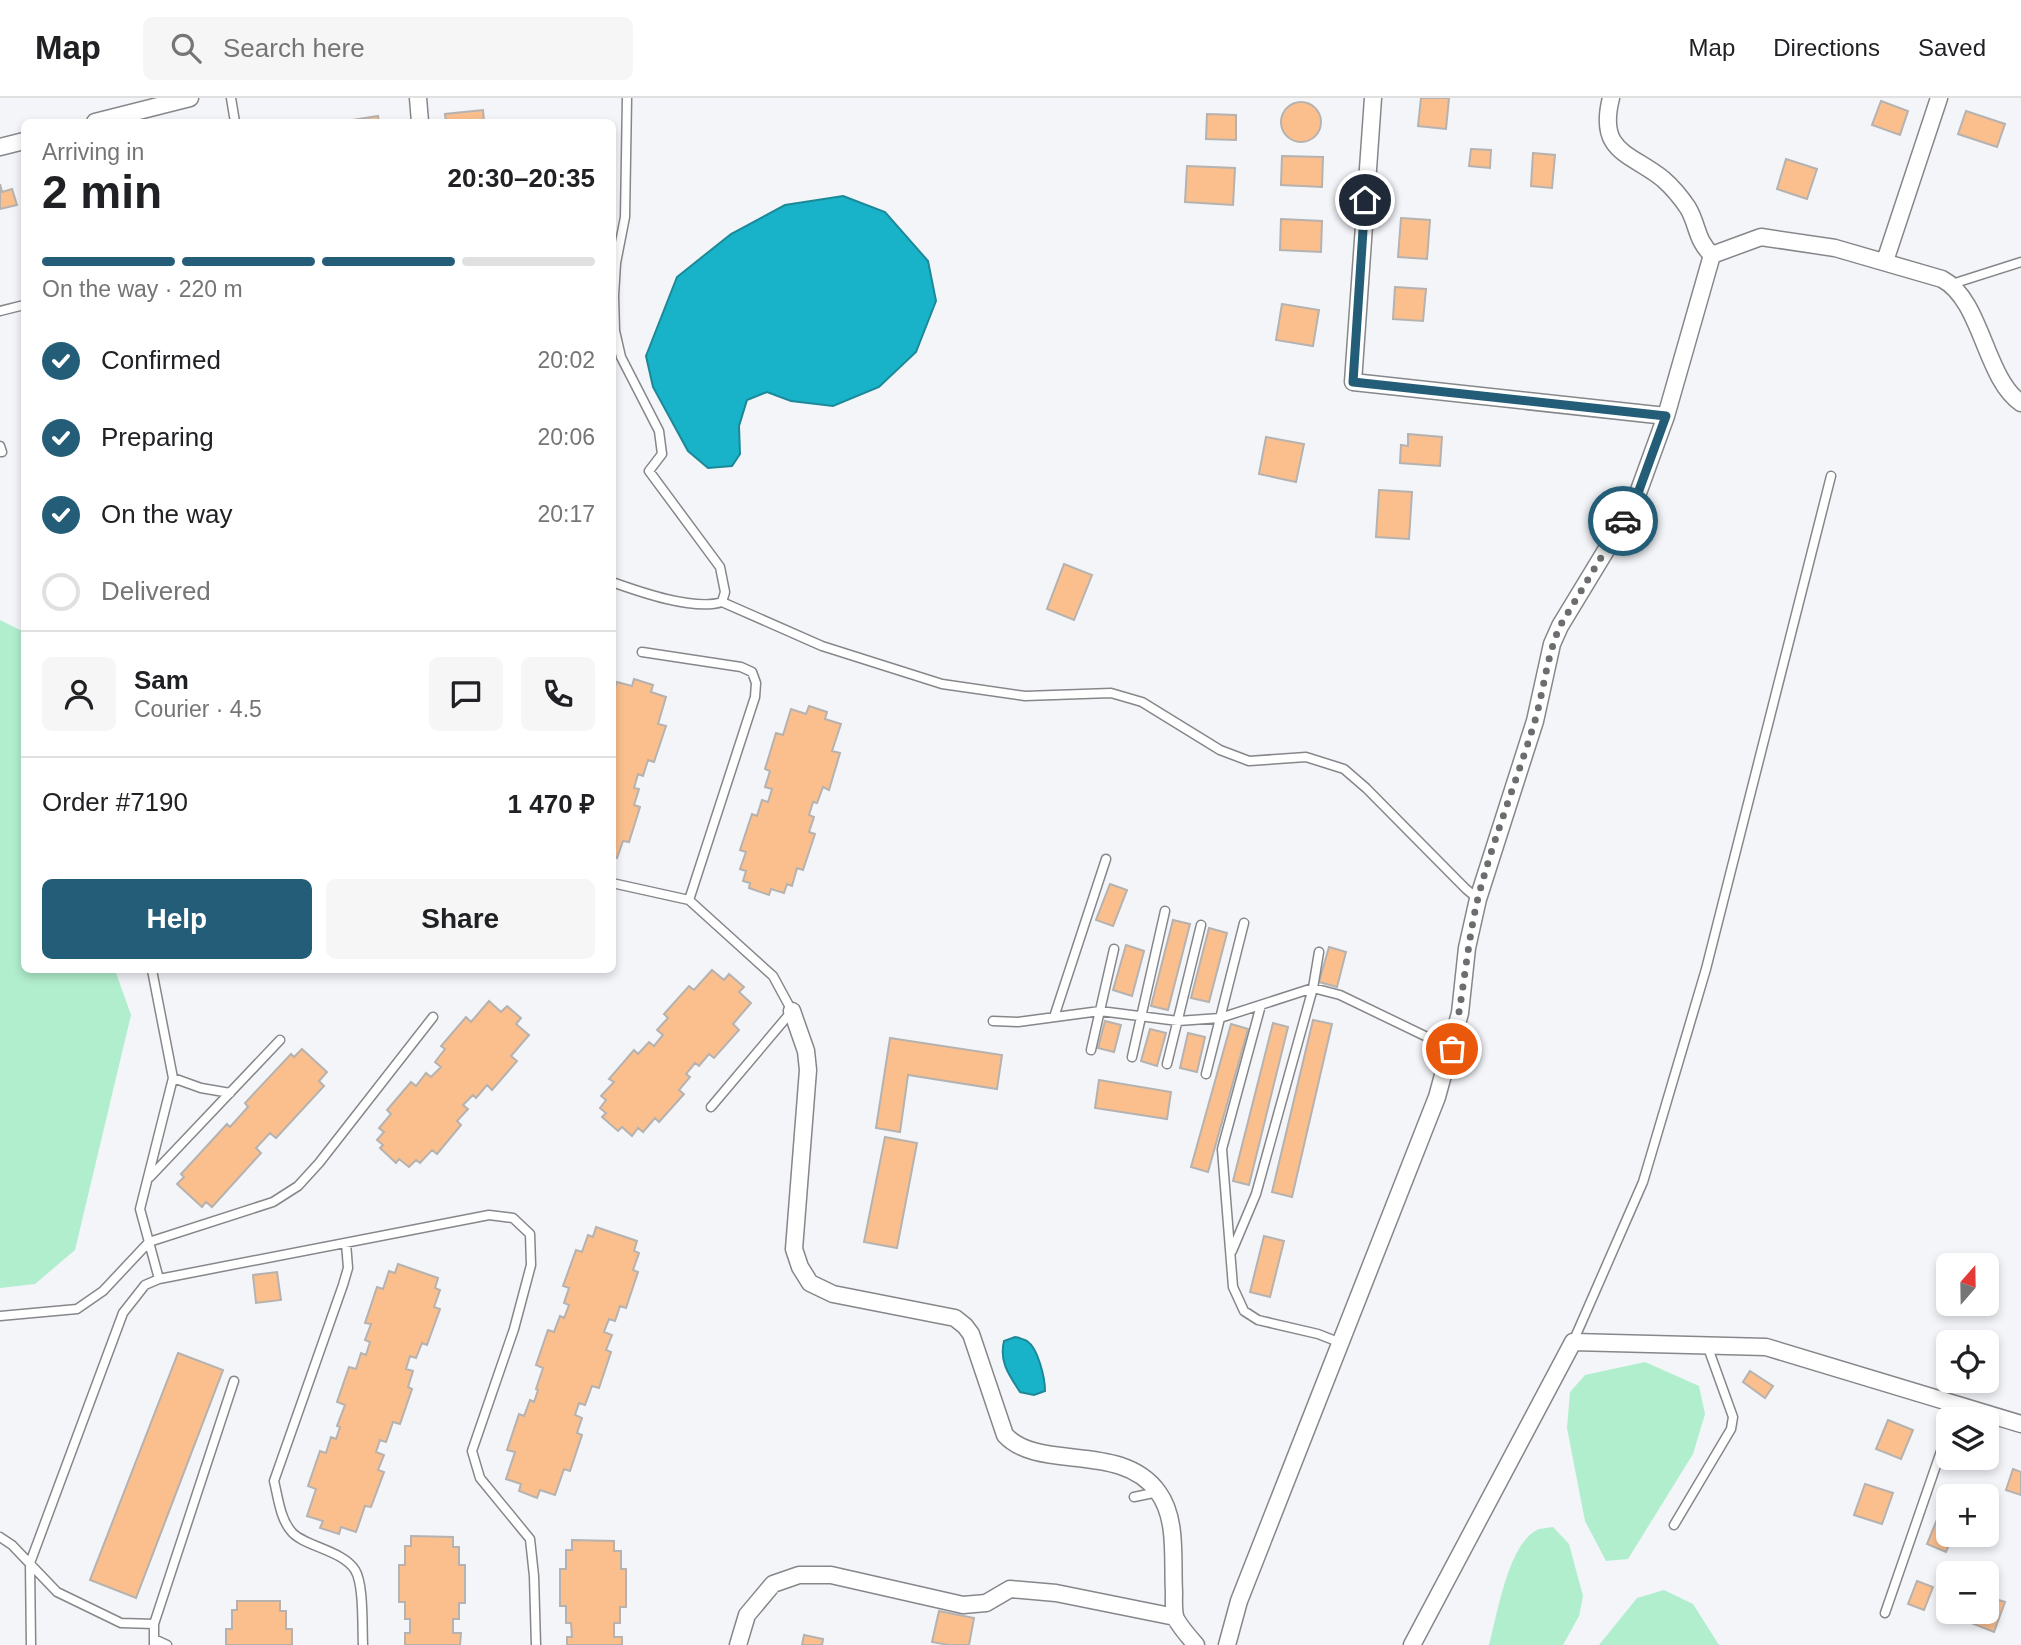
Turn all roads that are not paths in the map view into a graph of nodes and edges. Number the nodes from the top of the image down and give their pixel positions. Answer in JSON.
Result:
{"nodes":[{"id":1,"x":190,"y":98,"type":"edge"},
{"id":2,"x":231,"y":98,"type":"edge"},
{"id":3,"x":418,"y":98,"type":"edge"},
{"id":4,"x":627,"y":98,"type":"edge"},
{"id":5,"x":1373,"y":98,"type":"edge"},
{"id":6,"x":1611,"y":98,"type":"edge"},
{"id":7,"x":1939,"y":98,"type":"edge"},
{"id":8,"x":107,"y":119,"type":"edge"},
{"id":9,"x":234,"y":119,"type":"edge"},
{"id":10,"x":420,"y":119,"type":"edge"},
{"id":11,"x":21,"y":142,"type":"edge"},
{"id":12,"x":0,"y":147,"type":"edge"},
{"id":13,"x":1712,"y":255,"type":"junction"},
{"id":14,"x":1885,"y":261,"type":"junction"},
{"id":15,"x":2021,"y":262,"type":"edge"},
{"id":16,"x":616,"y":263,"type":"edge"},
{"id":17,"x":1952,"y":284,"type":"junction"},
{"id":18,"x":21,"y":306,"type":"edge"},
{"id":19,"x":0,"y":311,"type":"edge"},
{"id":20,"x":616,"y":335,"type":"edge"},
{"id":21,"x":2021,"y":403,"type":"edge"},
{"id":22,"x":1666,"y":416,"type":"junction"},
{"id":23,"x":1831,"y":476,"type":"dead end"},
{"id":24,"x":616,"y":583,"type":"edge"},
{"id":25,"x":722,"y":603,"type":"junction"},
{"id":26,"x":642,"y":652,"type":"dead end"},
{"id":27,"x":1106,"y":859,"type":"dead end"},
{"id":28,"x":616,"y":884,"type":"edge"},
{"id":29,"x":1478,"y":899,"type":"junction"},
{"id":30,"x":689,"y":900,"type":"junction"},
{"id":31,"x":1165,"y":911,"type":"dead end"},
{"id":32,"x":1244,"y":923,"type":"dead end"},
{"id":33,"x":1201,"y":925,"type":"dead end"},
{"id":34,"x":1114,"y":949,"type":"dead end"},
{"id":35,"x":1319,"y":952,"type":"dead end"},
{"id":36,"x":153,"y":973,"type":"edge"},
{"id":37,"x":1313,"y":988,"type":"junction"},
{"id":38,"x":1261,"y":1005,"type":"junction"},
{"id":39,"x":792,"y":1011,"type":"junction"},
{"id":40,"x":1100,"y":1011,"type":"junction"},
{"id":41,"x":433,"y":1017,"type":"dead end"},
{"id":42,"x":1054,"y":1017,"type":"junction"},
{"id":43,"x":1141,"y":1017,"type":"junction"},
{"id":44,"x":1220,"y":1018,"type":"junction"},
{"id":45,"x":993,"y":1021,"type":"dead end"},
{"id":46,"x":1178,"y":1021,"type":"junction"},
{"id":47,"x":280,"y":1040,"type":"dead end"},
{"id":48,"x":1452,"y":1049,"type":"junction"},
{"id":49,"x":1091,"y":1050,"type":"dead end"},
{"id":50,"x":1132,"y":1057,"type":"dead end"},
{"id":51,"x":1167,"y":1064,"type":"dead end"},
{"id":52,"x":1206,"y":1074,"type":"dead end"},
{"id":53,"x":173,"y":1078,"type":"junction"},
{"id":54,"x":230,"y":1093,"type":"junction"},
{"id":55,"x":711,"y":1107,"type":"dead end"},
{"id":56,"x":148,"y":1179,"type":"junction"},
{"id":57,"x":149,"y":1242,"type":"junction"},
{"id":58,"x":346,"y":1243,"type":"junction"},
{"id":59,"x":1231,"y":1252,"type":"junction"},
{"id":60,"x":159,"y":1279,"type":"junction"},
{"id":61,"x":0,"y":1316,"type":"edge"},
{"id":62,"x":1573,"y":1342,"type":"junction"},
{"id":63,"x":1342,"y":1343,"type":"junction"},
{"id":64,"x":1707,"y":1345,"type":"junction"},
{"id":65,"x":234,"y":1381,"type":"dead end"},
{"id":66,"x":1940,"y":1407,"type":"edge"},
{"id":67,"x":1999,"y":1419,"type":"edge"},
{"id":68,"x":2021,"y":1423,"type":"edge"},
{"id":69,"x":1936,"y":1466,"type":"edge"},
{"id":70,"x":1158,"y":1492,"type":"junction"},
{"id":71,"x":1134,"y":1497,"type":"dead end"},
{"id":72,"x":1674,"y":1525,"type":"dead end"},
{"id":73,"x":0,"y":1537,"type":"edge"},
{"id":74,"x":30,"y":1563,"type":"junction"},
{"id":75,"x":1885,"y":1613,"type":"dead end"},
{"id":76,"x":1175,"y":1617,"type":"junction"},
{"id":77,"x":154,"y":1625,"type":"junction"},
{"id":78,"x":154,"y":1642,"type":"edge"},
{"id":79,"x":31,"y":1645,"type":"edge"},
{"id":80,"x":167,"y":1645,"type":"edge"},
{"id":81,"x":363,"y":1645,"type":"edge"},
{"id":82,"x":536,"y":1645,"type":"edge"},
{"id":83,"x":738,"y":1645,"type":"edge"},
{"id":84,"x":1195,"y":1645,"type":"edge"},
{"id":85,"x":1227,"y":1645,"type":"edge"},
{"id":86,"x":1412,"y":1645,"type":"edge"}],
"edges":[{"from":1,"to":8,"type":"street"},
{"from":2,"to":9,"type":"lane"},
{"from":3,"to":10,"type":"street"},
{"from":4,"to":16,"type":"lane"},
{"from":5,"to":22,"type":"street"},
{"from":6,"to":13,"type":"street"},
{"from":7,"to":14,"type":"street"},
{"from":11,"to":12,"type":"street"},
{"from":13,"to":14,"type":"street"},
{"from":13,"to":22,"type":"street"},
{"from":14,"to":17,"type":"street"},
{"from":15,"to":17,"type":"lane"},
{"from":17,"to":21,"type":"street"},
{"from":18,"to":19,"type":"lane"},
{"from":20,"to":25,"type":"lane"},
{"from":22,"to":29,"type":"street"},
{"from":23,"to":62,"type":"lane"},
{"from":24,"to":25,"type":"lane"},
{"from":25,"to":29,"type":"lane"},
{"from":26,"to":30,"type":"lane"},
{"from":27,"to":42,"type":"lane"},
{"from":28,"to":30,"type":"lane"},
{"from":29,"to":48,"type":"street"},
{"from":30,"to":39,"type":"lane"},
{"from":31,"to":43,"type":"lane"},
{"from":32,"to":44,"type":"lane"},
{"from":33,"to":46,"type":"lane"},
{"from":34,"to":40,"type":"lane"},
{"from":35,"to":37,"type":"lane"},
{"from":36,"to":53,"type":"lane"},
{"from":37,"to":38,"type":"lane"},
{"from":37,"to":48,"type":"lane"},
{"from":37,"to":59,"type":"lane"},
{"from":38,"to":44,"type":"lane"},
{"from":38,"to":59,"type":"lane"},
{"from":39,"to":55,"type":"lane"},
{"from":39,"to":70,"type":"street"},
{"from":40,"to":42,"type":"lane"},
{"from":40,"to":43,"type":"lane"},
{"from":40,"to":49,"type":"lane"},
{"from":41,"to":57,"type":"lane"},
{"from":42,"to":45,"type":"lane"},
{"from":43,"to":46,"type":"lane"},
{"from":43,"to":50,"type":"lane"},
{"from":44,"to":46,"type":"lane"},
{"from":44,"to":52,"type":"lane"},
{"from":46,"to":51,"type":"lane"},
{"from":47,"to":54,"type":"lane"},
{"from":48,"to":63,"type":"street"},
{"from":53,"to":54,"type":"lane"},
{"from":53,"to":56,"type":"lane"},
{"from":54,"to":56,"type":"lane"},
{"from":56,"to":57,"type":"lane"},
{"from":57,"to":60,"type":"lane"},
{"from":57,"to":61,"type":"lane"},
{"from":58,"to":60,"type":"lane"},
{"from":58,"to":81,"type":"lane"},
{"from":58,"to":82,"type":"lane"},
{"from":59,"to":63,"type":"lane"},
{"from":60,"to":74,"type":"lane"},
{"from":62,"to":64,"type":"street"},
{"from":62,"to":86,"type":"street"},
{"from":63,"to":85,"type":"street"},
{"from":64,"to":66,"type":"street"},
{"from":64,"to":72,"type":"lane"},
{"from":65,"to":77,"type":"lane"},
{"from":67,"to":68,"type":"street"},
{"from":69,"to":75,"type":"lane"},
{"from":70,"to":71,"type":"lane"},
{"from":70,"to":76,"type":"street"},
{"from":73,"to":74,"type":"lane"},
{"from":74,"to":77,"type":"lane"},
{"from":74,"to":79,"type":"lane"},
{"from":76,"to":83,"type":"street"},
{"from":76,"to":84,"type":"street"},
{"from":77,"to":78,"type":"lane"},
{"from":78,"to":80,"type":"lane"}]}
